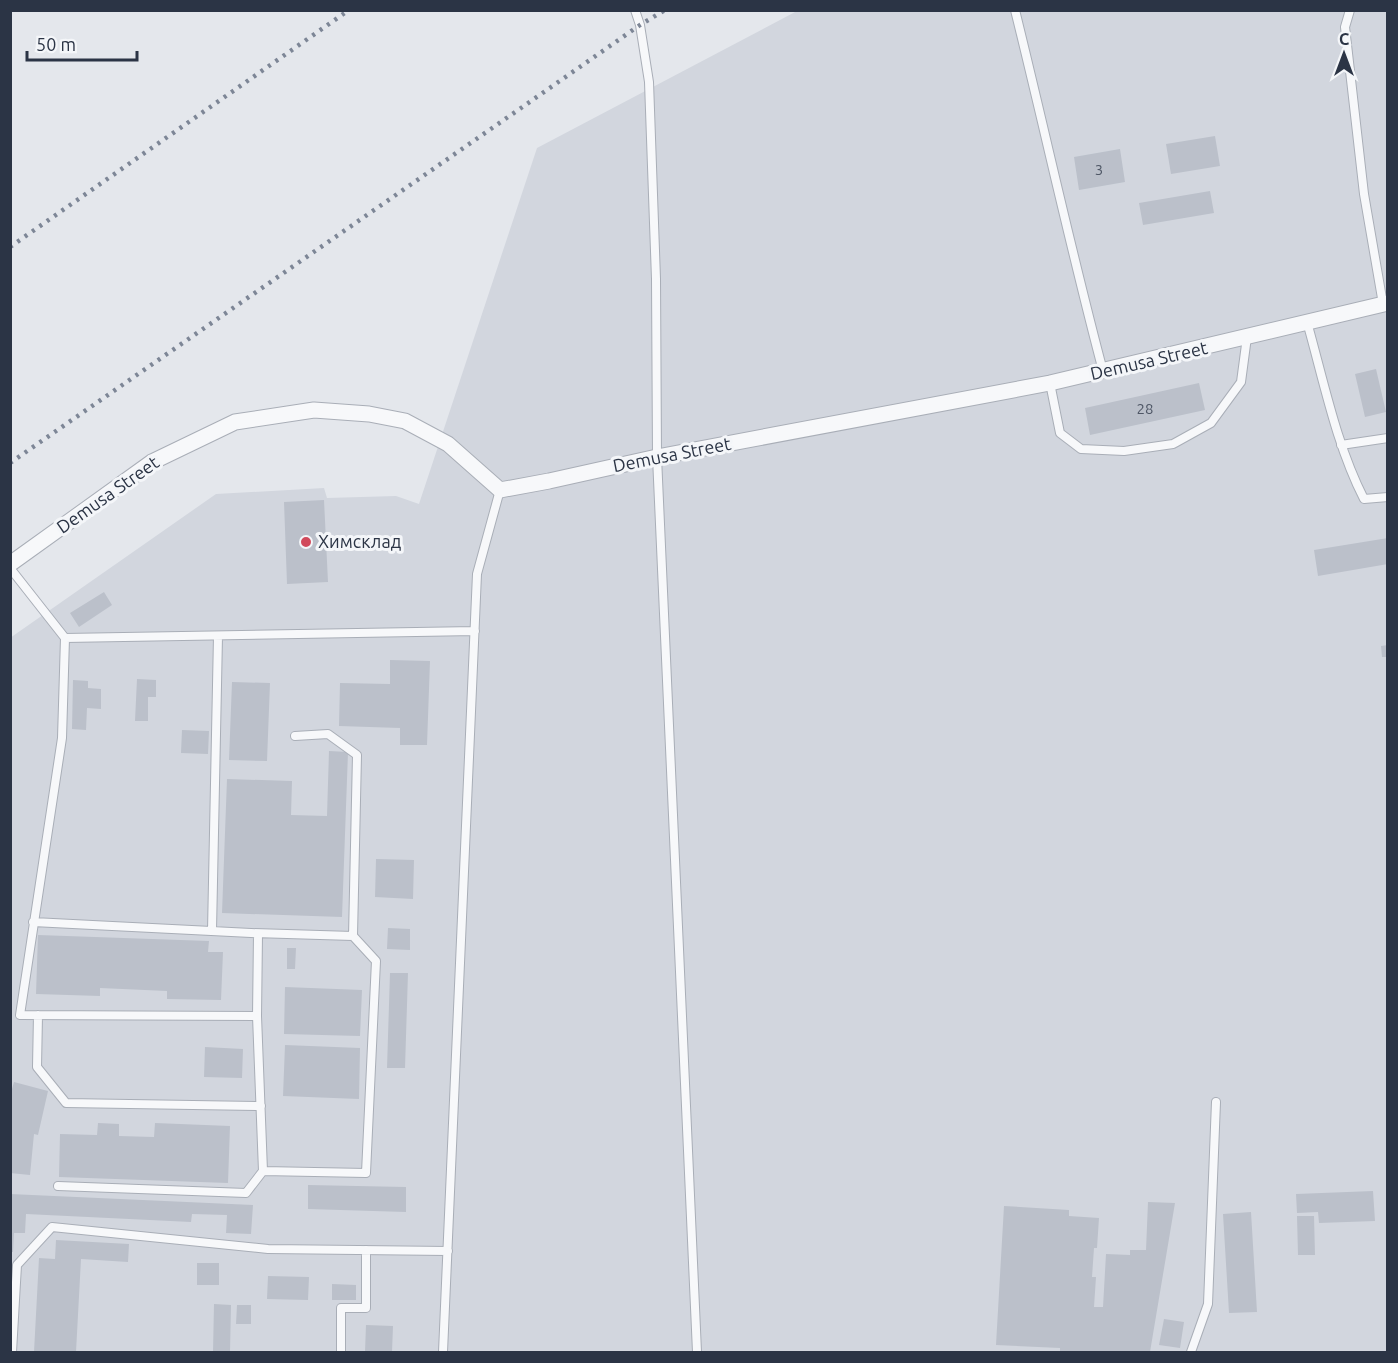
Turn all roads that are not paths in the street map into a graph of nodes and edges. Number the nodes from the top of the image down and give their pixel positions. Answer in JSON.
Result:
{"nodes":[{"id":1,"x":635,"y":10,"type":"edge"},
{"id":2,"x":1016,"y":10,"type":"edge"},
{"id":3,"x":1350,"y":10,"type":"edge"},
{"id":4,"x":1385,"y":303,"type":"edge"},
{"id":5,"x":1307,"y":322,"type":"junction"},
{"id":6,"x":1247,"y":337,"type":"junction"},
{"id":7,"x":1103,"y":372,"type":"junction"},
{"id":8,"x":1050,"y":383,"type":"junction"},
{"id":9,"x":1388,"y":438,"type":"edge"},
{"id":10,"x":1341,"y":445,"type":"junction"},
{"id":11,"x":657,"y":457,"type":"junction"},
{"id":12,"x":500,"y":490,"type":"junction"},
{"id":13,"x":1388,"y":497,"type":"edge"},
{"id":14,"x":10,"y":566,"type":"edge"},
{"id":15,"x":475,"y":631,"type":"junction"},
{"id":16,"x":218,"y":636,"type":"junction"},
{"id":17,"x":64,"y":638,"type":"junction"},
{"id":18,"x":295,"y":736,"type":"dead end"},
{"id":19,"x":33,"y":922,"type":"junction"},
{"id":20,"x":212,"y":932,"type":"junction"},
{"id":21,"x":258,"y":934,"type":"junction"},
{"id":22,"x":353,"y":936,"type":"junction"},
{"id":23,"x":38,"y":1015,"type":"junction"},
{"id":24,"x":256,"y":1016,"type":"junction"},
{"id":25,"x":1216,"y":1102,"type":"dead end"},
{"id":26,"x":261,"y":1106,"type":"junction"},
{"id":27,"x":263,"y":1171,"type":"junction"},
{"id":28,"x":58,"y":1186,"type":"dead end"},
{"id":29,"x":366,"y":1250,"type":"junction"},
{"id":30,"x":448,"y":1251,"type":"junction"},
{"id":31,"x":12,"y":1353,"type":"edge"},
{"id":32,"x":341,"y":1353,"type":"edge"},
{"id":33,"x":443,"y":1353,"type":"edge"},
{"id":34,"x":697,"y":1353,"type":"edge"},
{"id":35,"x":1191,"y":1353,"type":"edge"}],
"edges":[{"from":1,"to":11,"type":"lane"},
{"from":2,"to":7,"type":"lane"},
{"from":3,"to":4,"type":"lane"},
{"from":4,"to":5,"type":"street","name":"Demusa Street"},
{"from":5,"to":6,"type":"street","name":"Demusa Street"},
{"from":5,"to":10,"type":"lane"},
{"from":6,"to":7,"type":"street","name":"Demusa Street"},
{"from":6,"to":8,"type":"lane"},
{"from":7,"to":8,"type":"street","name":"Demusa Street"},
{"from":8,"to":11,"type":"street","name":"Demusa Street"},
{"from":9,"to":10,"type":"lane"},
{"from":10,"to":13,"type":"lane"},
{"from":11,"to":12,"type":"street","name":"Demusa Street"},
{"from":11,"to":34,"type":"lane"},
{"from":12,"to":14,"type":"street","name":"Demusa Street"},
{"from":12,"to":15,"type":"lane"},
{"from":14,"to":17,"type":"lane"},
{"from":15,"to":16,"type":"lane"},
{"from":15,"to":30,"type":"lane"},
{"from":16,"to":17,"type":"lane"},
{"from":16,"to":20,"type":"lane"},
{"from":17,"to":19,"type":"lane"},
{"from":18,"to":22,"type":"lane"},
{"from":19,"to":20,"type":"lane"},
{"from":19,"to":23,"type":"lane"},
{"from":20,"to":21,"type":"lane"},
{"from":21,"to":22,"type":"lane"},
{"from":21,"to":24,"type":"lane"},
{"from":22,"to":27,"type":"lane"},
{"from":23,"to":24,"type":"lane"},
{"from":23,"to":26,"type":"lane"},
{"from":24,"to":26,"type":"lane"},
{"from":25,"to":35,"type":"lane"},
{"from":26,"to":27,"type":"lane"},
{"from":27,"to":28,"type":"lane"},
{"from":29,"to":30,"type":"lane"},
{"from":29,"to":31,"type":"lane"},
{"from":29,"to":32,"type":"lane"},
{"from":30,"to":33,"type":"lane"}]}
